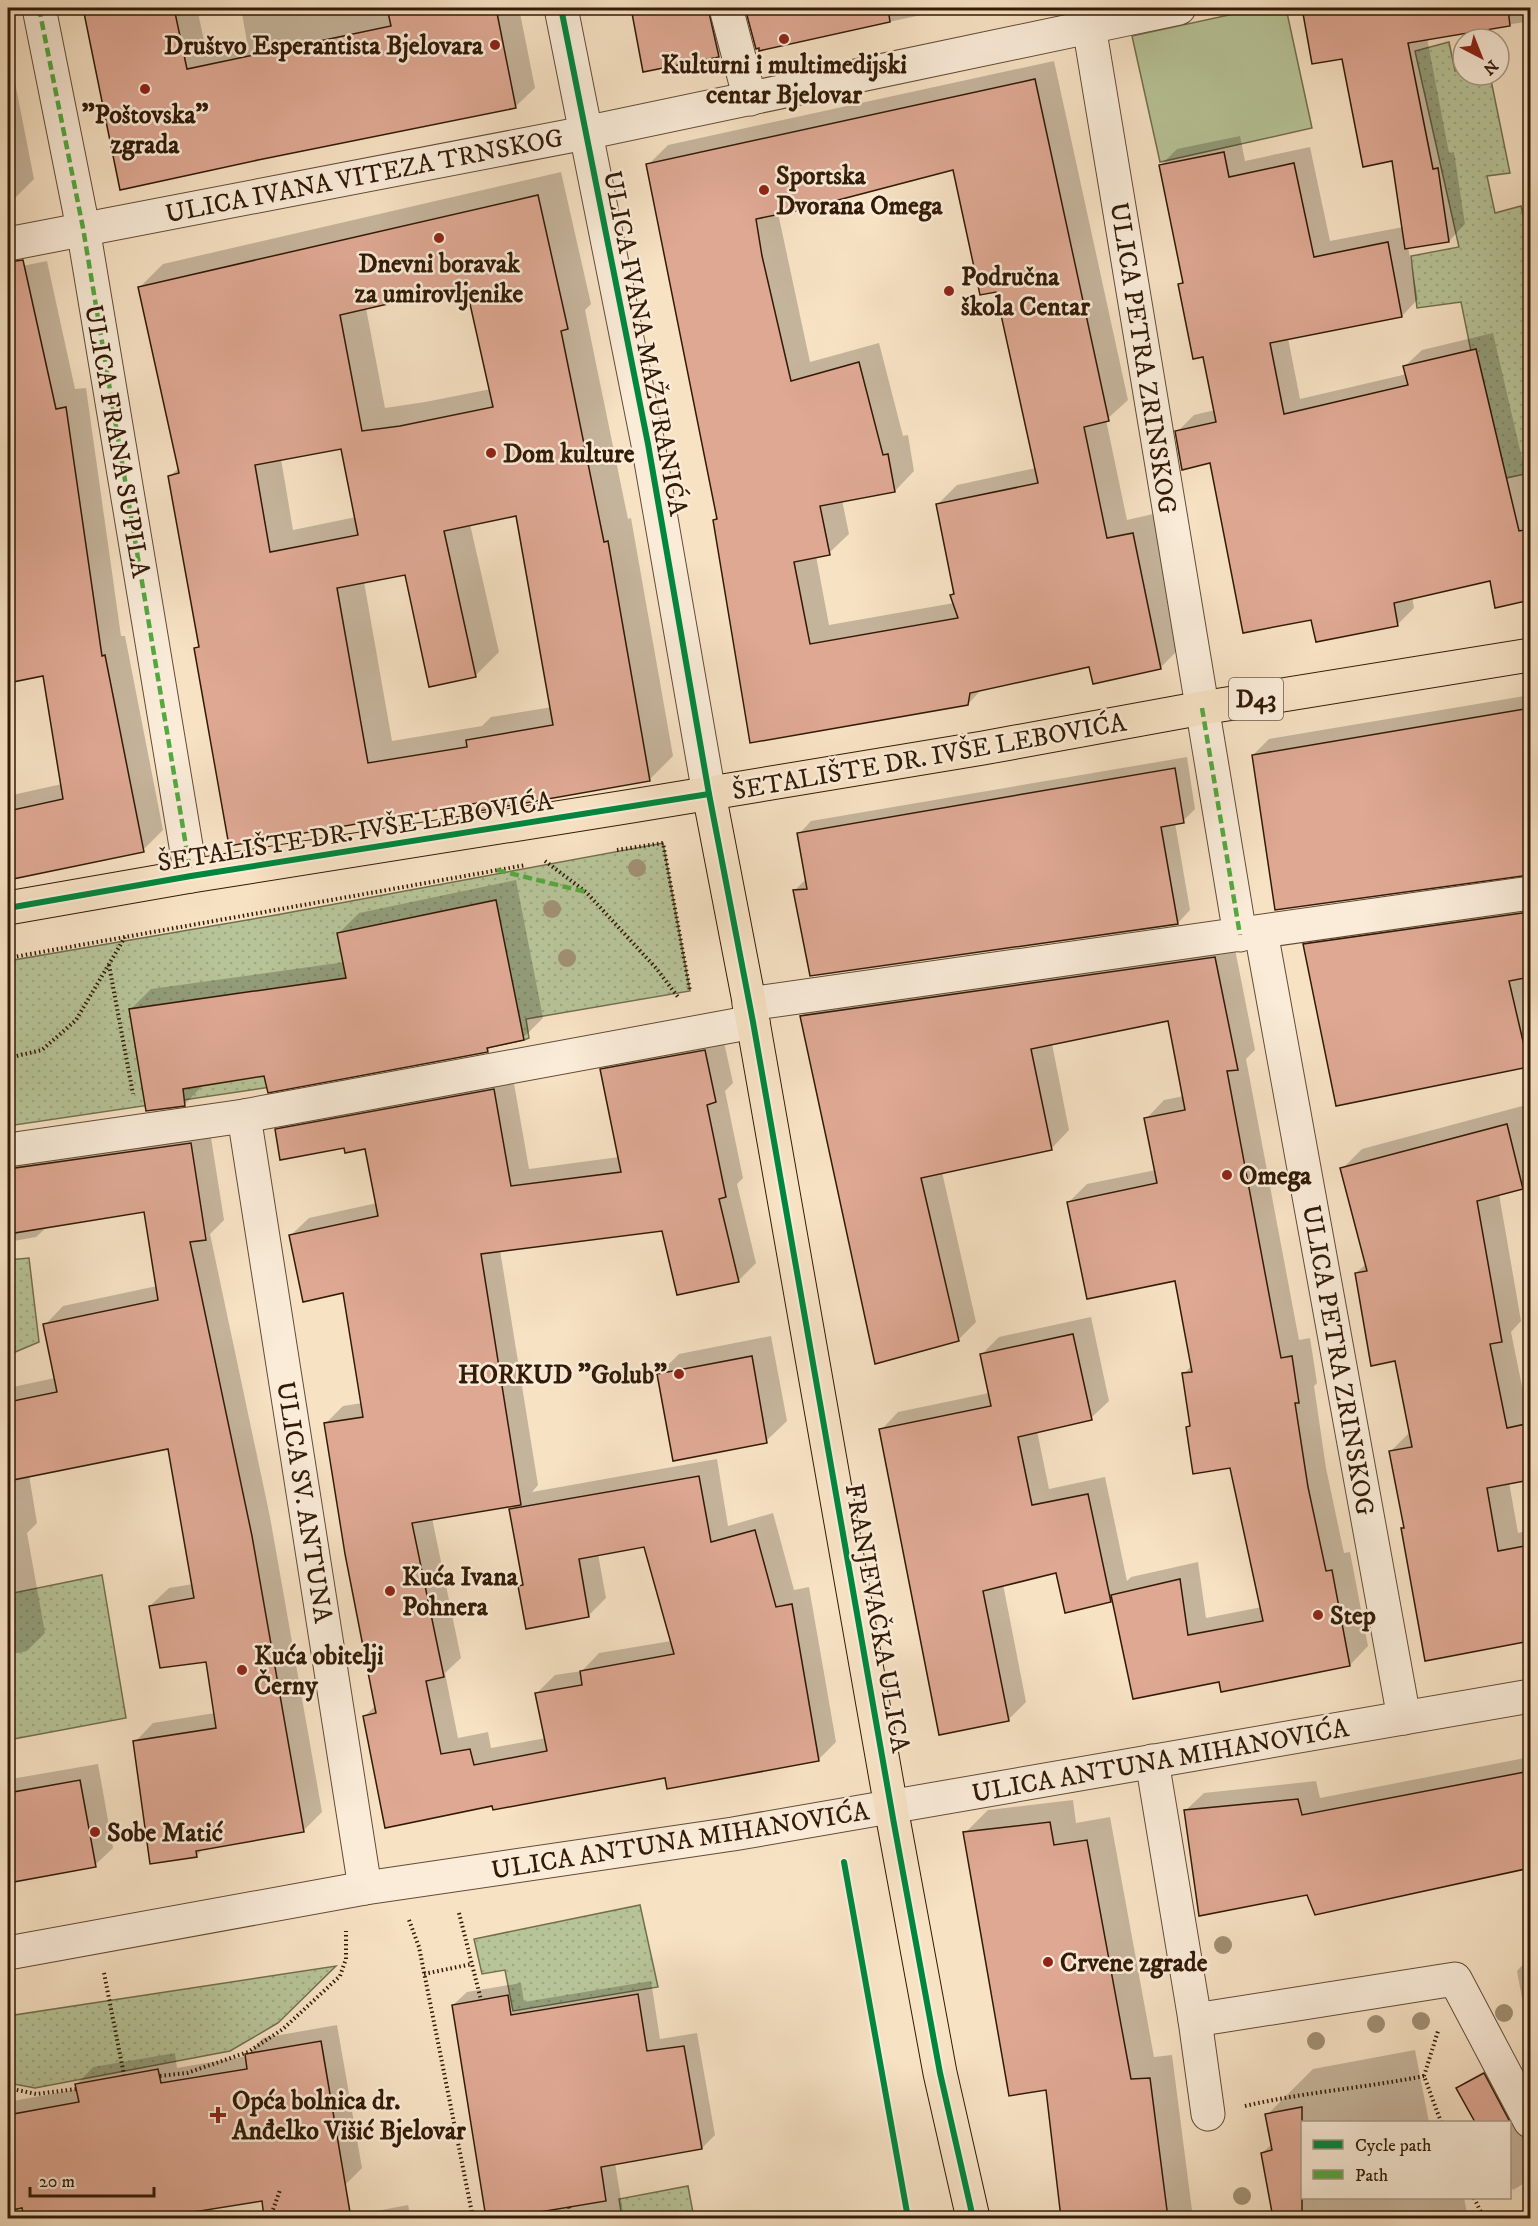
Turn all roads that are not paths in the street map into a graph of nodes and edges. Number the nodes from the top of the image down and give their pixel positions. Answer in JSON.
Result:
{"nodes":[{"id":1,"x":39,"y":8,"type":"edge"},
{"id":2,"x":561,"y":8,"type":"edge"},
{"id":3,"x":726,"y":8,"type":"edge"},
{"id":4,"x":1179,"y":8,"type":"edge"},
{"id":5,"x":1088,"y":17,"type":"edge"},
{"id":6,"x":750,"y":99,"type":"junction"},
{"id":7,"x":585,"y":133,"type":"junction"},
{"id":8,"x":82,"y":228,"type":"junction"},
{"id":9,"x":8,"y":244,"type":"edge"},
{"id":10,"x":1530,"y":655,"type":"edge"},
{"id":11,"x":1202,"y":708,"type":"junction"},
{"id":12,"x":709,"y":794,"type":"junction"},
{"id":13,"x":191,"y":876,"type":"junction"},
{"id":14,"x":1530,"y":893,"type":"edge"},
{"id":15,"x":8,"y":908,"type":"edge"},
{"id":16,"x":1251,"y":933,"type":"junction"},
{"id":17,"x":751,"y":1013,"type":"junction"},
{"id":18,"x":244,"y":1116,"type":"junction"},
{"id":19,"x":8,"y":1150,"type":"edge"},
{"id":20,"x":1530,"y":1696,"type":"edge"},
{"id":21,"x":1404,"y":1718,"type":"junction"},
{"id":22,"x":1152,"y":1761,"type":"junction"},
{"id":23,"x":891,"y":1806,"type":"junction"},
{"id":24,"x":365,"y":1888,"type":"junction"},
{"id":25,"x":8,"y":1953,"type":"edge"},
{"id":26,"x":1195,"y":2020,"type":"junction"},
{"id":27,"x":1208,"y":2114,"type":"road end"},
{"id":28,"x":1530,"y":2121,"type":"edge"},
{"id":29,"x":973,"y":2218,"type":"edge"}],
"edges":[{"from":1,"to":8,"type":"street","name":"ULICA FRANA SUPILA"},
{"from":2,"to":7,"type":"street","name":"ULICA IVANA MAŽURANIĆA"},
{"from":3,"to":6,"type":"street"},
{"from":4,"to":5,"type":"street","name":"ULICA IVANA VITEZA TRNSKOG"},
{"from":5,"to":6,"type":"street","name":"ULICA IVANA VITEZA TRNSKOG"},
{"from":5,"to":11,"type":"street","name":"ULICA PETRA ZRINSKOG"},
{"from":6,"to":7,"type":"street","name":"ULICA IVANA VITEZA TRNSKOG"},
{"from":7,"to":8,"type":"street","name":"ULICA IVANA VITEZA TRNSKOG"},
{"from":7,"to":12,"type":"street","name":"ULICA IVANA MAŽURANIĆA"},
{"from":8,"to":9,"type":"street","name":"ULICA IVANA VITEZA TRNSKOG"},
{"from":8,"to":13,"type":"street","name":"ULICA FRANA SUPILA"},
{"from":10,"to":11,"type":"main road","name":"ŠETALIŠTE DR. IVŠE LEBOVIĆA","number":"D43"},
{"from":11,"to":12,"type":"main road","name":"ŠETALIŠTE DR. IVŠE LEBOVIĆA","number":"D43"},
{"from":11,"to":16,"type":"street","name":"ULICA PETRA ZRINSKOG"},
{"from":12,"to":13,"type":"main road","name":"ŠETALIŠTE DR. IVŠE LEBOVIĆA","number":"D43"},
{"from":12,"to":17,"type":"main road","name":"FRANJEVAČKA ULICA"},
{"from":13,"to":15,"type":"main road","name":"ŠETALIŠTE DR. IVŠE LEBOVIĆA","number":"D43"},
{"from":14,"to":16,"type":"street"},
{"from":16,"to":17,"type":"street"},
{"from":16,"to":21,"type":"street","name":"ULICA PETRA ZRINSKOG"},
{"from":17,"to":18,"type":"street"},
{"from":17,"to":23,"type":"main road","name":"FRANJEVAČKA ULICA"},
{"from":18,"to":19,"type":"street"},
{"from":18,"to":24,"type":"street","name":"ULICA SV. ANTUNA"},
{"from":20,"to":21,"type":"street","name":"ULICA ANTUNA MIHANOVIĆA"},
{"from":21,"to":22,"type":"street","name":"ULICA ANTUNA MIHANOVIĆA"},
{"from":22,"to":23,"type":"street","name":"ULICA ANTUNA MIHANOVIĆA"},
{"from":22,"to":26,"type":"street"},
{"from":23,"to":24,"type":"street","name":"ULICA ANTUNA MIHANOVIĆA"},
{"from":23,"to":29,"type":"main road","name":"FRANJEVAČKA ULICA"},
{"from":24,"to":25,"type":"street","name":"ULICA ANTUNA MIHANOVIĆA"},
{"from":26,"to":27,"type":"street"},
{"from":26,"to":28,"type":"street"}]}
